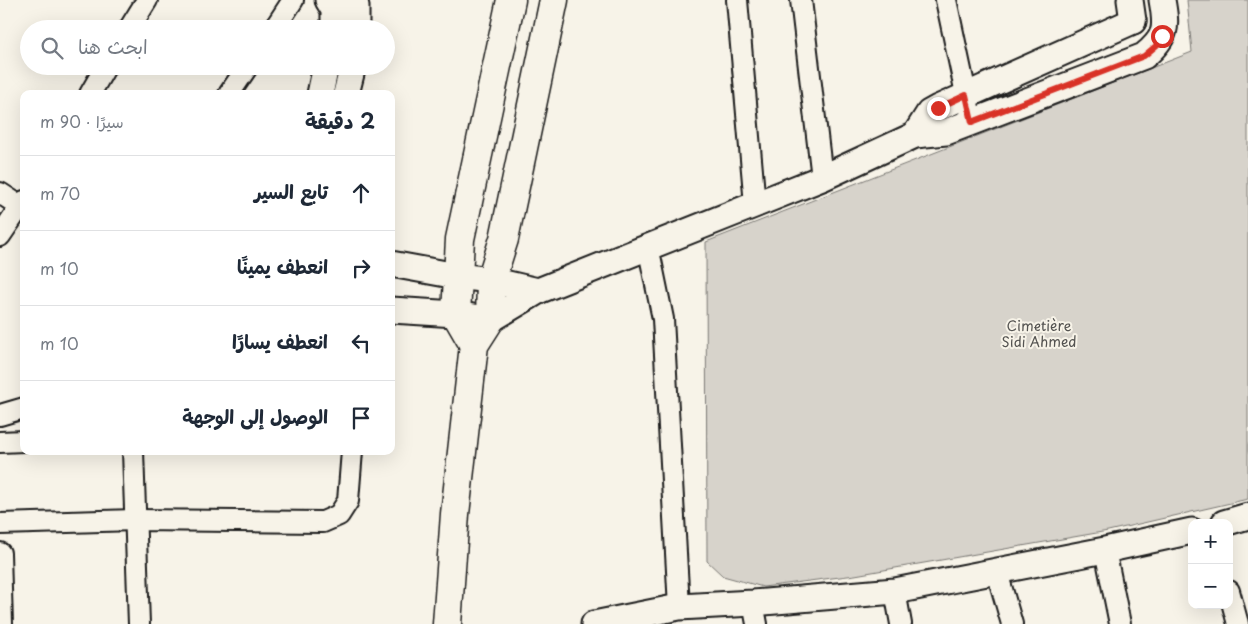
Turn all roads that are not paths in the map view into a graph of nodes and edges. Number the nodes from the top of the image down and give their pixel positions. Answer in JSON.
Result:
{"nodes":[{"id":1,"x":147,"y":0,"type":"edge"},
{"id":2,"x":293,"y":0,"type":"edge"},
{"id":3,"x":511,"y":0,"type":"edge"},
{"id":4,"x":554,"y":0,"type":"edge"},
{"id":5,"x":737,"y":0,"type":"edge"},
{"id":6,"x":801,"y":0,"type":"edge"},
{"id":7,"x":946,"y":0,"type":"edge"},
{"id":8,"x":1162,"y":0,"type":"edge"},
{"id":9,"x":337,"y":1,"type":"edge"},
{"id":10,"x":1132,"y":11,"type":"edge"},
{"id":11,"x":135,"y":20,"type":"edge"},
{"id":12,"x":280,"y":20,"type":"edge"},
{"id":13,"x":334,"y":20,"type":"edge"},
{"id":14,"x":356,"y":20,"type":"edge"},
{"id":15,"x":1162,"y":36,"type":"junction"},
{"id":16,"x":1046,"y":60,"type":"junction"},
{"id":17,"x":101,"y":75,"type":"edge"},
{"id":18,"x":242,"y":75,"type":"edge"},
{"id":19,"x":324,"y":75,"type":"edge"},
{"id":20,"x":350,"y":75,"type":"edge"},
{"id":21,"x":92,"y":90,"type":"edge"},
{"id":22,"x":232,"y":90,"type":"edge"},
{"id":23,"x":321,"y":90,"type":"edge"},
{"id":24,"x":347,"y":90,"type":"edge"},
{"id":25,"x":1056,"y":90,"type":"junction"},
{"id":26,"x":966,"y":95,"type":"junction"},
{"id":27,"x":972,"y":122,"type":"junction"},
{"id":28,"x":916,"y":135,"type":"junction"},
{"id":29,"x":822,"y":178,"type":"junction"},
{"id":30,"x":0,"y":193,"type":"edge"},
{"id":31,"x":20,"y":202,"type":"edge"},
{"id":32,"x":755,"y":205,"type":"junction"},
{"id":33,"x":20,"y":206,"type":"edge"},
{"id":34,"x":0,"y":236,"type":"edge"},
{"id":35,"x":648,"y":246,"type":"junction"},
{"id":36,"x":395,"y":265,"type":"edge"},
{"id":37,"x":457,"y":276,"type":"junction"},
{"id":38,"x":492,"y":280,"type":"junction"},
{"id":39,"x":538,"y":291,"type":"junction"},
{"id":40,"x":395,"y":310,"type":"edge"},
{"id":41,"x":456,"y":314,"type":"junction"},
{"id":42,"x":490,"y":320,"type":"junction"},
{"id":43,"x":474,"y":345,"type":"junction"},
{"id":44,"x":20,"y":409,"type":"edge"},
{"id":45,"x":0,"y":415,"type":"edge"},
{"id":46,"x":20,"y":441,"type":"edge"},
{"id":47,"x":0,"y":442,"type":"edge"},
{"id":48,"x":133,"y":455,"type":"edge"},
{"id":49,"x":352,"y":455,"type":"edge"},
{"id":50,"x":1248,"y":516,"type":"edge"},
{"id":51,"x":135,"y":520,"type":"junction"},
{"id":52,"x":1233,"y":520,"type":"edge"},
{"id":53,"x":0,"y":524,"type":"edge"},
{"id":54,"x":1188,"y":532,"type":"edge"},
{"id":55,"x":1105,"y":550,"type":"junction"},
{"id":56,"x":0,"y":553,"type":"edge"},
{"id":57,"x":997,"y":572,"type":"junction"},
{"id":58,"x":895,"y":591,"type":"junction"},
{"id":59,"x":1233,"y":606,"type":"edge"},
{"id":60,"x":679,"y":607,"type":"junction"},
{"id":61,"x":755,"y":614,"type":"edge"},
{"id":62,"x":2,"y":624,"type":"edge"},
{"id":63,"x":139,"y":624,"type":"edge"},
{"id":64,"x":447,"y":624,"type":"edge"},
{"id":65,"x":594,"y":624,"type":"edge"},
{"id":66,"x":901,"y":624,"type":"edge"},
{"id":67,"x":1012,"y":624,"type":"edge"},
{"id":68,"x":1120,"y":624,"type":"edge"},
{"id":69,"x":1238,"y":624,"type":"edge"}],
"edges":[{"from":1,"to":11,"type":"street"},
{"from":2,"to":12,"type":"street"},
{"from":3,"to":37,"type":"main road"},
{"from":4,"to":38,"type":"main road"},
{"from":5,"to":32,"type":"street"},
{"from":6,"to":29,"type":"street"},
{"from":7,"to":26,"type":"street"},
{"from":8,"to":15,"type":"street"},
{"from":9,"to":13,"type":"street"},
{"from":9,"to":14,"type":"street"},
{"from":10,"to":15,"type":"street"},
{"from":10,"to":16,"type":"street"},
{"from":15,"to":25,"type":"street"},
{"from":16,"to":25,"type":"street"},
{"from":16,"to":26,"type":"street"},
{"from":17,"to":21,"type":"street"},
{"from":18,"to":22,"type":"street"},
{"from":19,"to":23,"type":"street"},
{"from":20,"to":24,"type":"street"},
{"from":25,"to":27,"type":"street"},
{"from":26,"to":27,"type":"street"},
{"from":26,"to":28,"type":"street"},
{"from":27,"to":28,"type":"street"},
{"from":28,"to":29,"type":"street"},
{"from":29,"to":32,"type":"street"},
{"from":30,"to":31,"type":"street"},
{"from":32,"to":35,"type":"street"},
{"from":33,"to":34,"type":"street"},
{"from":35,"to":39,"type":"street"},
{"from":35,"to":60,"type":"street"},
{"from":36,"to":37,"type":"street"},
{"from":37,"to":38,"type":"street"},
{"from":37,"to":41,"type":"main road"},
{"from":38,"to":39,"type":"street"},
{"from":38,"to":42,"type":"main road"},
{"from":39,"to":42,"type":"street"},
{"from":40,"to":41,"type":"street"},
{"from":41,"to":42,"type":"street"},
{"from":41,"to":43,"type":"main road"},
{"from":42,"to":43,"type":"main road"},
{"from":43,"to":64,"type":"main road"},
{"from":44,"to":45,"type":"street"},
{"from":46,"to":47,"type":"street"},
{"from":48,"to":51,"type":"street"},
{"from":49,"to":51,"type":"street"},
{"from":50,"to":52,"type":"street"},
{"from":51,"to":53,"type":"street"},
{"from":51,"to":63,"type":"street"},
{"from":54,"to":55,"type":"street"},
{"from":55,"to":57,"type":"street"},
{"from":55,"to":68,"type":"street"},
{"from":56,"to":62,"type":"street"},
{"from":57,"to":58,"type":"street"},
{"from":57,"to":67,"type":"street"},
{"from":58,"to":61,"type":"street"},
{"from":58,"to":66,"type":"street"},
{"from":59,"to":69,"type":"street"},
{"from":60,"to":61,"type":"street"},
{"from":60,"to":65,"type":"street"}]}
